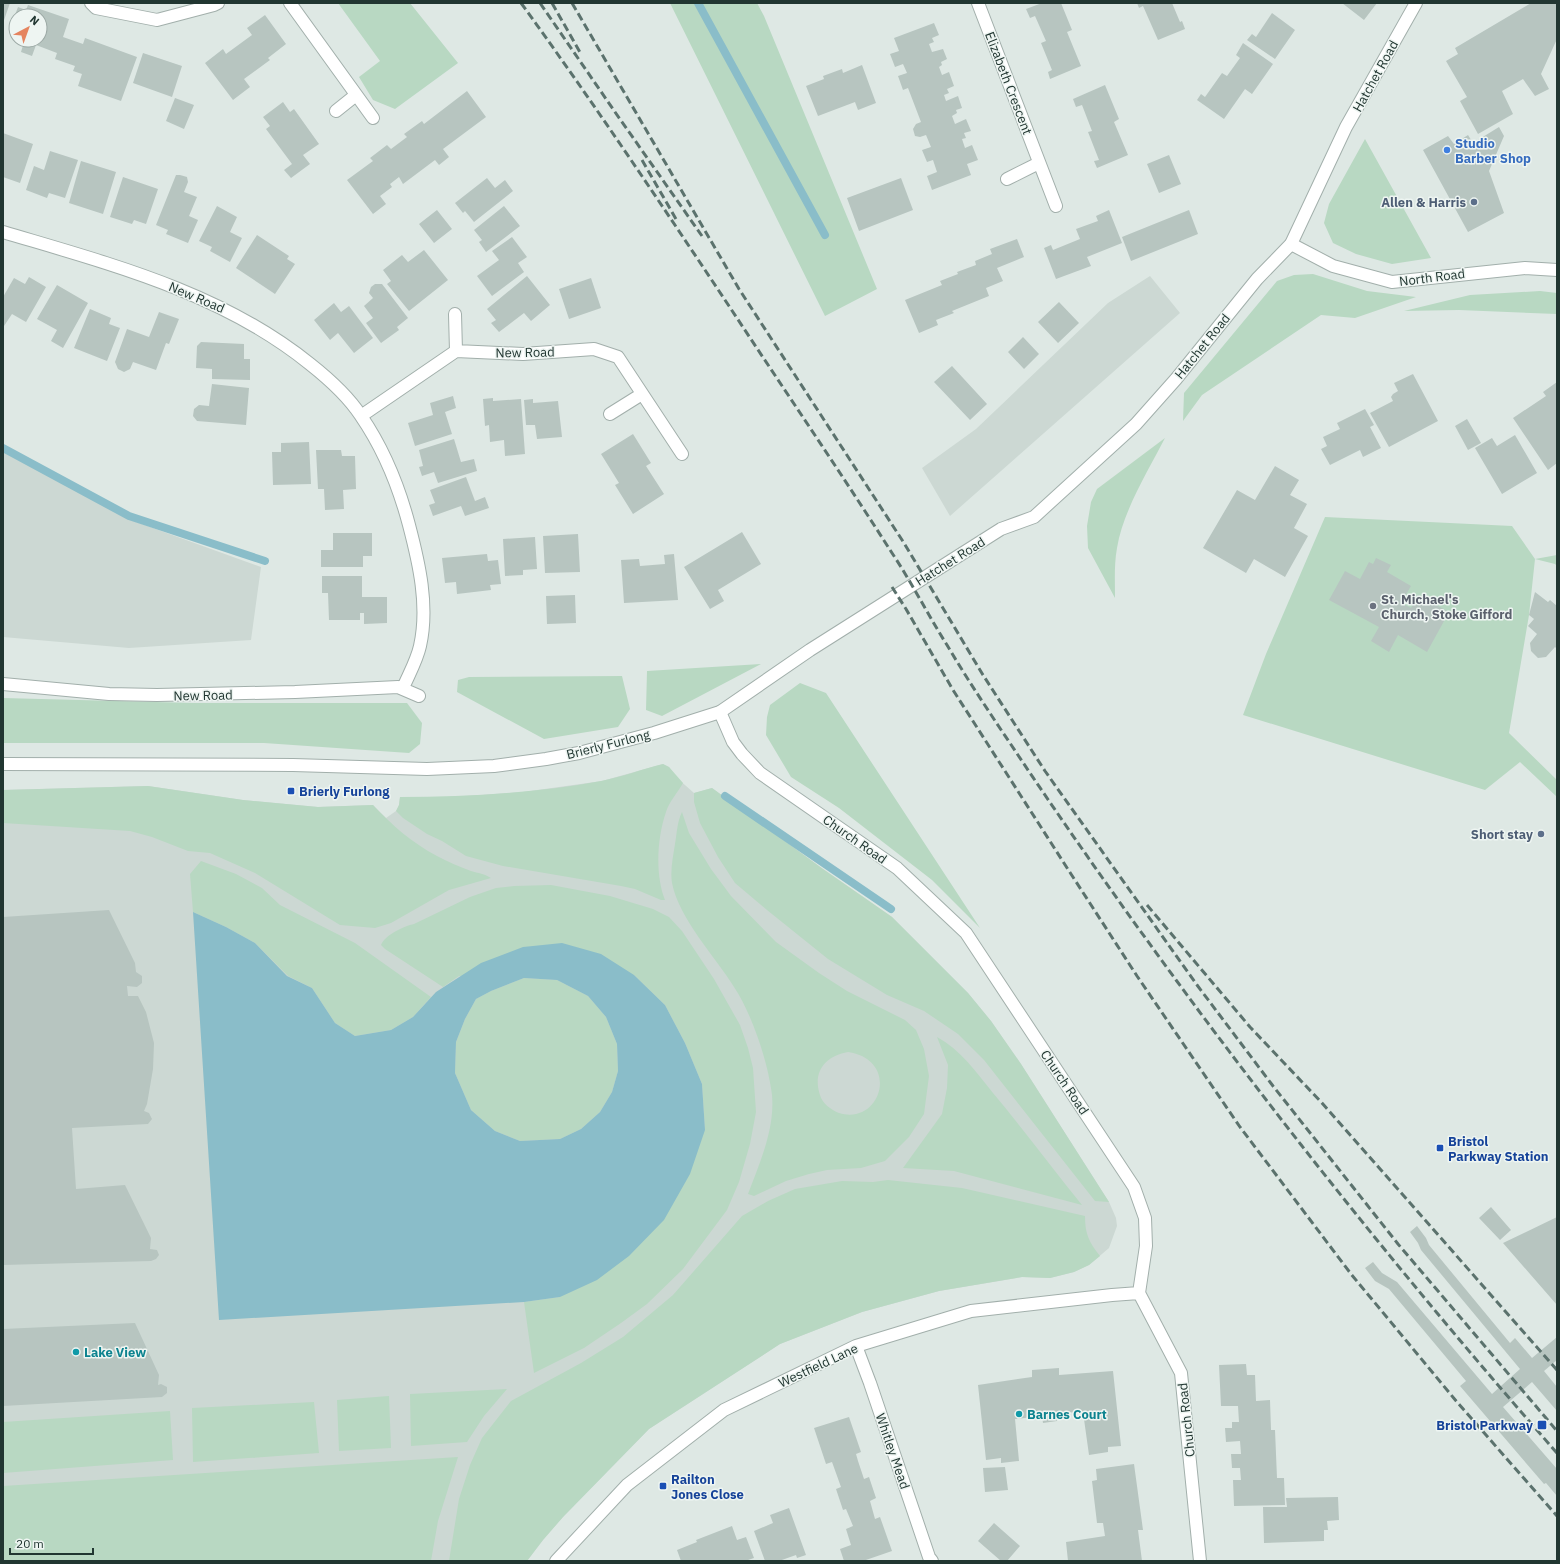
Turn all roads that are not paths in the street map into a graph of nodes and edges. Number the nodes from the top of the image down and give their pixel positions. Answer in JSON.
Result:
{"nodes":[{"id":1,"x":91,"y":3,"type":"edge"},
{"id":2,"x":218,"y":3,"type":"edge"},
{"id":3,"x":290,"y":3,"type":"edge"},
{"id":4,"x":978,"y":3,"type":"edge"},
{"id":5,"x":1416,"y":3,"type":"edge"},
{"id":6,"x":356,"y":95,"type":"junction"},
{"id":7,"x":336,"y":111,"type":"dead end"},
{"id":8,"x":373,"y":118,"type":"dead end"},
{"id":9,"x":1040,"y":163,"type":"junction"},
{"id":10,"x":1008,"y":179,"type":"dead end"},
{"id":11,"x":1056,"y":206,"type":"dead end"},
{"id":12,"x":3,"y":232,"type":"edge"},
{"id":13,"x":1291,"y":244,"type":"junction"},
{"id":14,"x":1557,"y":270,"type":"edge"},
{"id":15,"x":454,"y":314,"type":"dead end"},
{"id":16,"x":456,"y":351,"type":"junction"},
{"id":17,"x":642,"y":394,"type":"junction"},
{"id":18,"x":610,"y":414,"type":"dead end"},
{"id":19,"x":361,"y":416,"type":"junction"},
{"id":20,"x":682,"y":454,"type":"dead end"},
{"id":21,"x":889,"y":599,"type":"joint"},
{"id":22,"x":3,"y":684,"type":"edge"},
{"id":23,"x":403,"y":688,"type":"junction"},
{"id":24,"x":419,"y":696,"type":"dead end"},
{"id":25,"x":720,"y":712,"type":"junction"},
{"id":26,"x":3,"y":764,"type":"edge"},
{"id":27,"x":1139,"y":1293,"type":"junction"},
{"id":28,"x":856,"y":1346,"type":"junction"},
{"id":29,"x":928,"y":1560,"type":"edge"},
{"id":30,"x":556,"y":1561,"type":"edge"},
{"id":31,"x":1200,"y":1561,"type":"edge"}],
"edges":[{"from":1,"to":2,"type":"street"},
{"from":3,"to":6,"type":"street"},
{"from":4,"to":9,"type":"street","name":"Elizabeth Crescent"},
{"from":5,"to":13,"type":"street","name":"Hatchet Road"},
{"from":6,"to":7,"type":"street"},
{"from":6,"to":8,"type":"street"},
{"from":9,"to":10,"type":"street"},
{"from":9,"to":11,"type":"street","name":"Elizabeth Crescent"},
{"from":12,"to":19,"type":"street","name":"New Road"},
{"from":13,"to":14,"type":"street","name":"North Road"},
{"from":13,"to":21,"type":"street","name":"Hatchet Road"},
{"from":15,"to":16,"type":"street"},
{"from":16,"to":17,"type":"street","name":"New Road"},
{"from":16,"to":19,"type":"street"},
{"from":17,"to":18,"type":"street"},
{"from":17,"to":20,"type":"street"},
{"from":19,"to":23,"type":"street","name":"New Road"},
{"from":21,"to":25,"type":"street","name":"Brierly Furlong"},
{"from":22,"to":23,"type":"street","name":"New Road"},
{"from":23,"to":24,"type":"street","name":"New Road"},
{"from":25,"to":26,"type":"street","name":"Brierly Furlong"},
{"from":25,"to":27,"type":"street","name":"Church Road"},
{"from":27,"to":28,"type":"street","name":"Westfield Lane"},
{"from":27,"to":31,"type":"street","name":"Church Road"},
{"from":28,"to":29,"type":"street","name":"Whitley Mead"},
{"from":28,"to":30,"type":"street","name":"Westfield Lane"}]}
